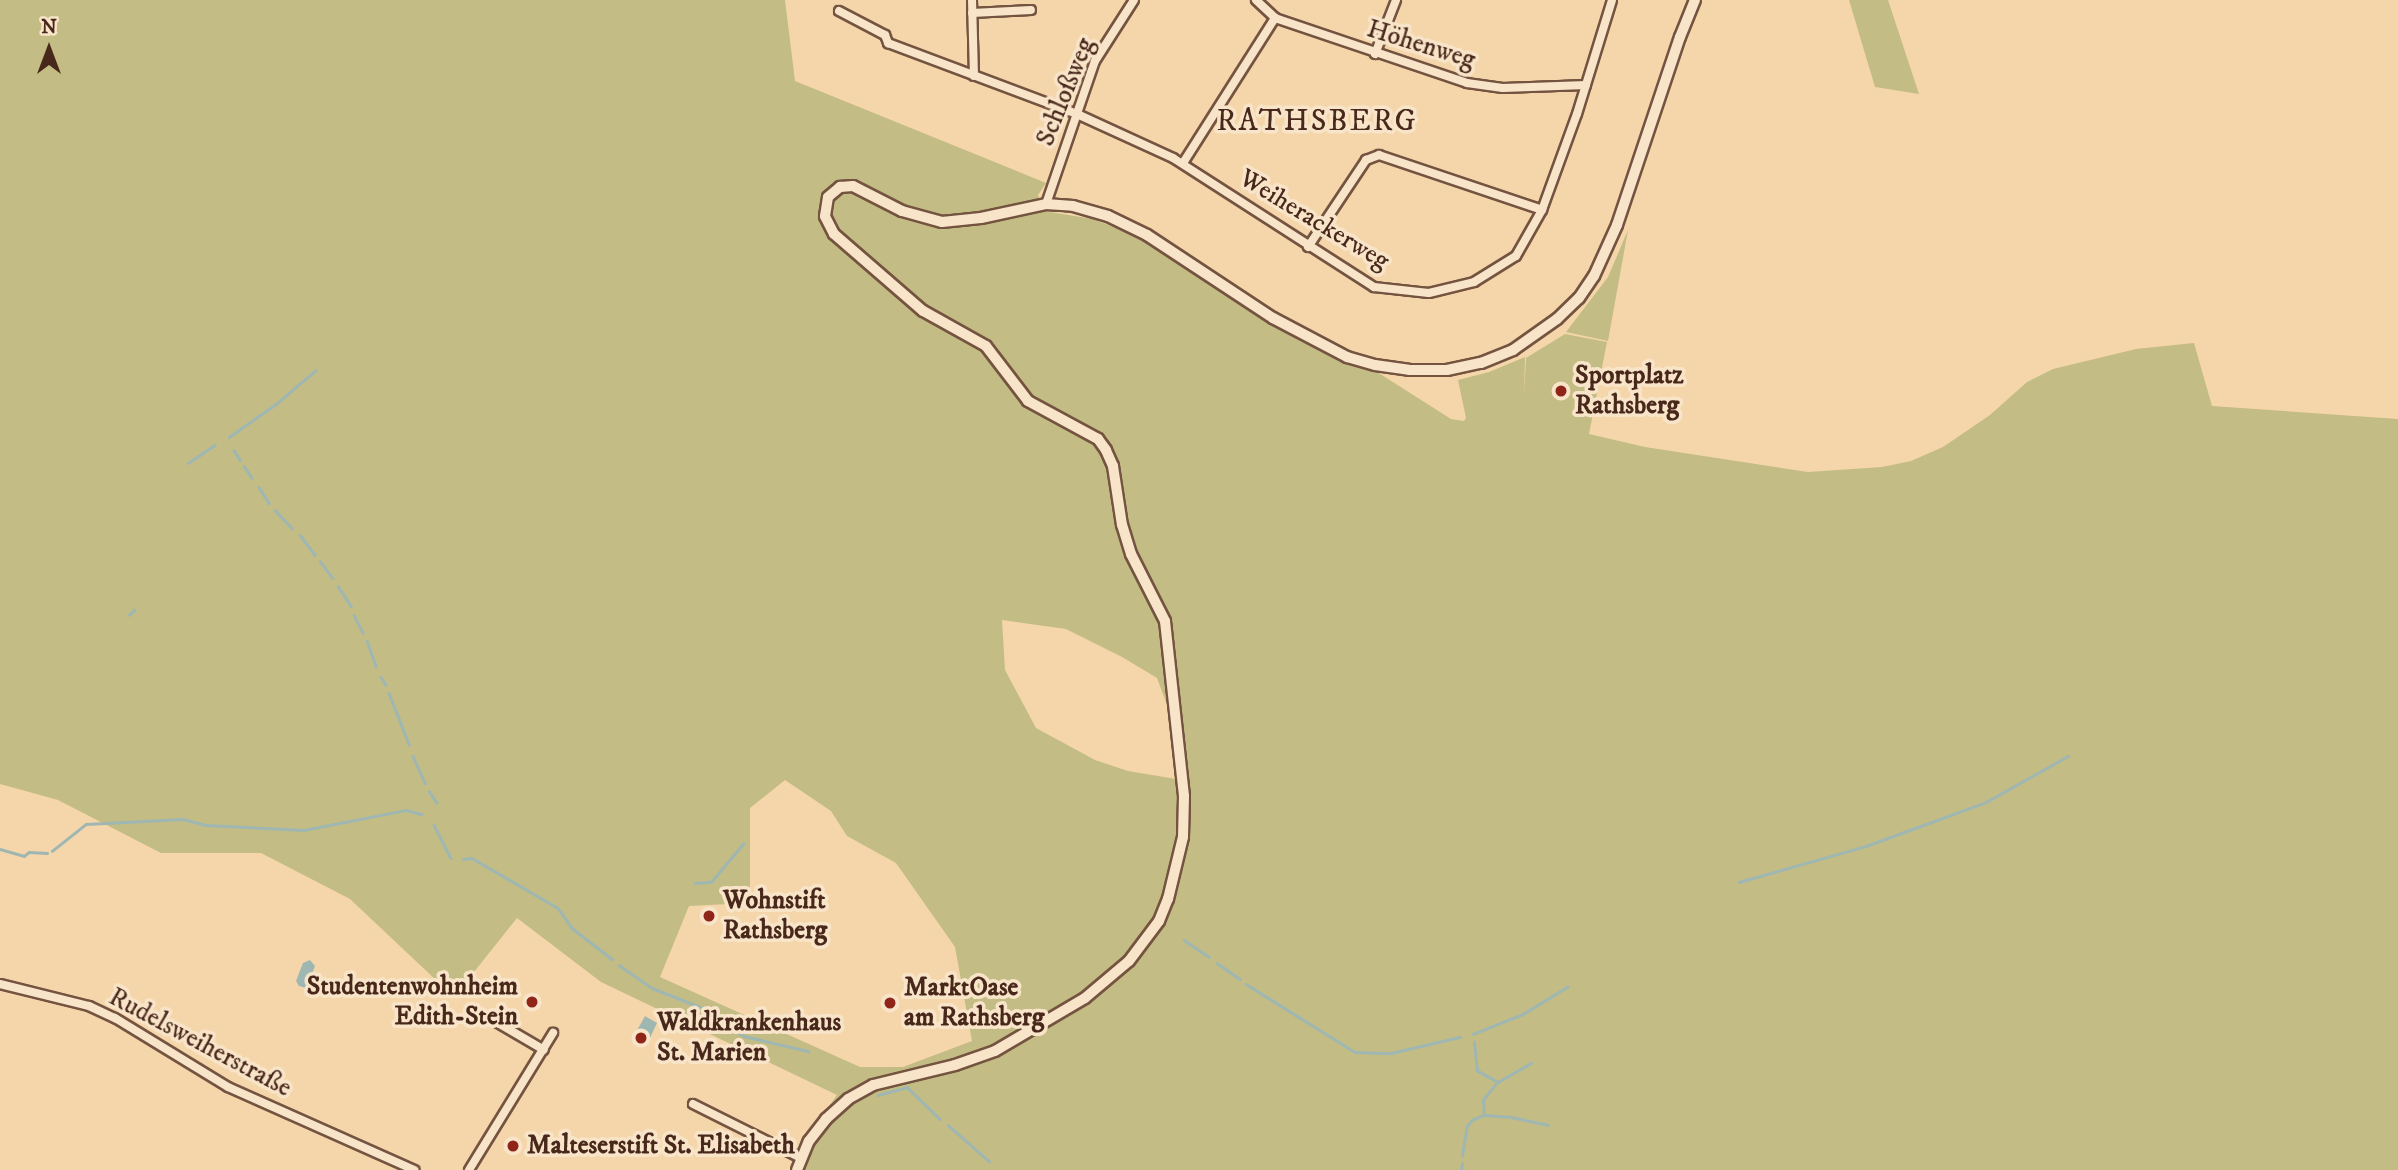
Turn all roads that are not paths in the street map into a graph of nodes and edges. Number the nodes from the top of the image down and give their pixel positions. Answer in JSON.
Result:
{"nodes":[{"id":1,"x":972,"y":0,"type":"edge"},
{"id":2,"x":1134,"y":0,"type":"edge"},
{"id":3,"x":1256,"y":0,"type":"edge"},
{"id":4,"x":1396,"y":0,"type":"edge"},
{"id":5,"x":1612,"y":0,"type":"edge"},
{"id":6,"x":1695,"y":0,"type":"edge"},
{"id":7,"x":1031,"y":9,"type":"dead end"},
{"id":8,"x":839,"y":11,"type":"dead end"},
{"id":9,"x":972,"y":13,"type":"junction"},
{"id":10,"x":1275,"y":18,"type":"junction"},
{"id":11,"x":1375,"y":54,"type":"junction"},
{"id":12,"x":974,"y":76,"type":"junction"},
{"id":13,"x":1586,"y":85,"type":"junction"},
{"id":14,"x":1077,"y":114,"type":"junction"},
{"id":15,"x":1183,"y":163,"type":"junction"},
{"id":16,"x":1046,"y":204,"type":"junction"},
{"id":17,"x":1542,"y":210,"type":"junction"},
{"id":18,"x":1308,"y":247,"type":"junction"},
{"id":19,"x":0,"y":984,"type":"edge"},
{"id":20,"x":498,"y":1023,"type":"dead end"},
{"id":21,"x":553,"y":1033,"type":"dead end"},
{"id":22,"x":544,"y":1050,"type":"junction"},
{"id":23,"x":693,"y":1104,"type":"dead end"},
{"id":24,"x":801,"y":1158,"type":"junction"},
{"id":25,"x":414,"y":1170,"type":"edge"},
{"id":26,"x":469,"y":1170,"type":"edge"},
{"id":27,"x":797,"y":1170,"type":"edge"}],
"edges":[{"from":1,"to":9,"type":"street"},
{"from":2,"to":14,"type":"street","name":"Schloßweg"},
{"from":3,"to":10,"type":"street","name":"Höhenweg"},
{"from":4,"to":11,"type":"street"},
{"from":5,"to":13,"type":"street","name":"Weiherackerweg"},
{"from":6,"to":16,"type":"street"},
{"from":7,"to":9,"type":"street"},
{"from":8,"to":12,"type":"street","name":"Weiherackerweg"},
{"from":9,"to":12,"type":"street"},
{"from":10,"to":11,"type":"street","name":"Höhenweg"},
{"from":10,"to":15,"type":"street"},
{"from":11,"to":13,"type":"street","name":"Höhenweg"},
{"from":12,"to":14,"type":"street","name":"Weiherackerweg"},
{"from":13,"to":17,"type":"street","name":"Weiherackerweg"},
{"from":14,"to":15,"type":"street","name":"Weiherackerweg"},
{"from":14,"to":16,"type":"street","name":"Schloßweg"},
{"from":15,"to":18,"type":"street","name":"Weiherackerweg"},
{"from":16,"to":24,"type":"street"},
{"from":17,"to":18,"type":"street","name":"Weiherackerweg"},
{"from":17,"to":18,"type":"street"},
{"from":19,"to":25,"type":"street","name":"Rudelsweiherstraße"},
{"from":20,"to":22,"type":"street"},
{"from":21,"to":22,"type":"street"},
{"from":22,"to":26,"type":"street"},
{"from":23,"to":24,"type":"street"},
{"from":24,"to":27,"type":"street"}]}
